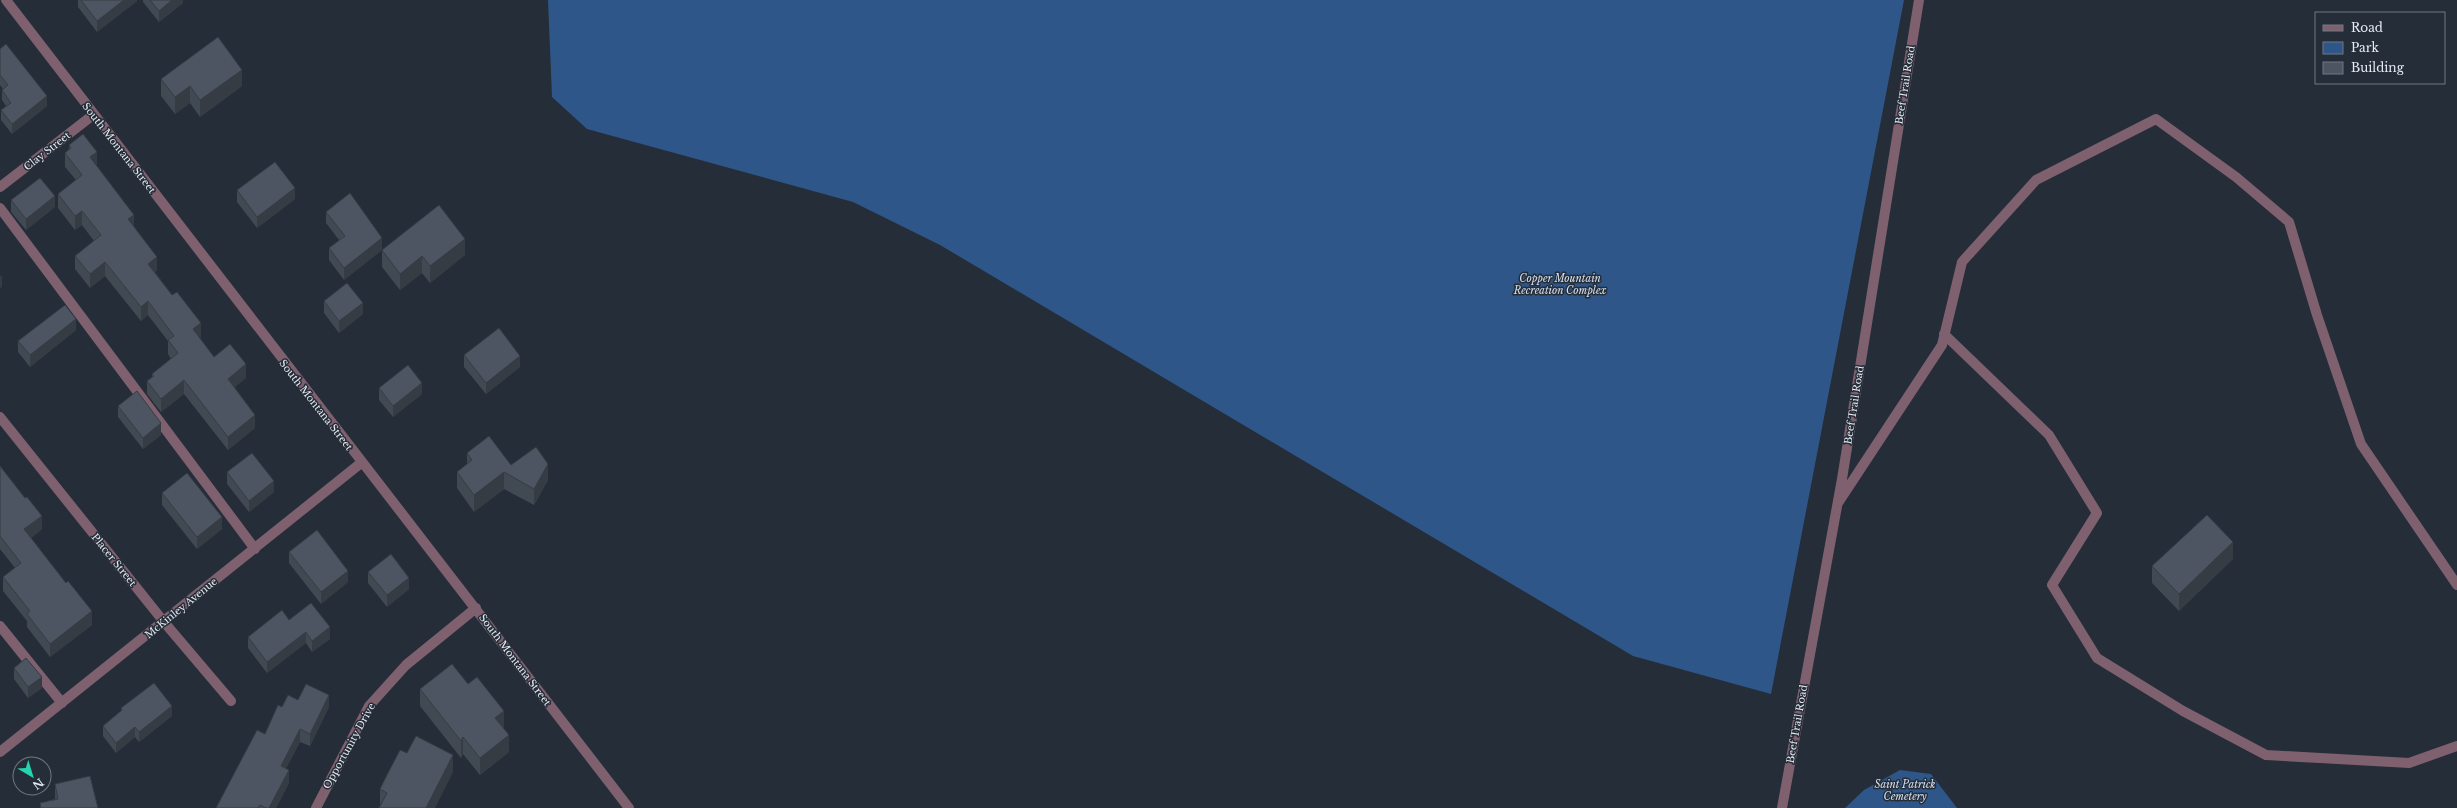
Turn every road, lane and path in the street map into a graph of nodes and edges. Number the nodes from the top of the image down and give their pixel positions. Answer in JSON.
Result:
{"nodes":[{"id":1,"x":6,"y":0,"type":"edge"},
{"id":2,"x":1919,"y":0,"type":"edge"},
{"id":3,"x":93,"y":115,"type":"junction"},
{"id":4,"x":0,"y":187,"type":"edge"},
{"id":5,"x":0,"y":208,"type":"edge"},
{"id":6,"x":1944,"y":334,"type":"junction"},
{"id":7,"x":0,"y":417,"type":"edge"},
{"id":8,"x":362,"y":463,"type":"junction"},
{"id":9,"x":1838,"y":503,"type":"junction"},
{"id":10,"x":255,"y":548,"type":"junction"},
{"id":11,"x":2457,"y":585,"type":"edge"},
{"id":12,"x":476,"y":608,"type":"junction"},
{"id":13,"x":164,"y":622,"type":"junction"},
{"id":14,"x":0,"y":626,"type":"edge"},
{"id":15,"x":231,"y":701,"type":"dead end"},
{"id":16,"x":62,"y":703,"type":"junction"},
{"id":17,"x":2457,"y":746,"type":"edge"},
{"id":18,"x":0,"y":752,"type":"edge"},
{"id":19,"x":316,"y":808,"type":"edge"},
{"id":20,"x":629,"y":808,"type":"edge"},
{"id":21,"x":1782,"y":808,"type":"edge"}],
"edges":[{"from":1,"to":3,"type":"street","name":"South Montana Street"},
{"from":2,"to":9,"type":"street","name":"Beef Trail Road"},
{"from":3,"to":4,"type":"street","name":"Clay Street"},
{"from":3,"to":8,"type":"street","name":"South Montana Street"},
{"from":5,"to":10,"type":"street"},
{"from":6,"to":9,"type":"street"},
{"from":6,"to":11,"type":"street"},
{"from":6,"to":17,"type":"street"},
{"from":7,"to":13,"type":"street","name":"Placer Street"},
{"from":8,"to":10,"type":"street","name":"McKinley Avenue"},
{"from":8,"to":12,"type":"street","name":"South Montana Street"},
{"from":9,"to":21,"type":"street","name":"Beef Trail Road"},
{"from":10,"to":13,"type":"street","name":"McKinley Avenue"},
{"from":12,"to":19,"type":"street","name":"Opportunity Drive"},
{"from":12,"to":20,"type":"street","name":"South Montana Street"},
{"from":13,"to":15,"type":"street","name":"Placer Street"},
{"from":13,"to":16,"type":"street","name":"McKinley Avenue"},
{"from":14,"to":16,"type":"street"},
{"from":16,"to":18,"type":"street","name":"McKinley Avenue"}]}
